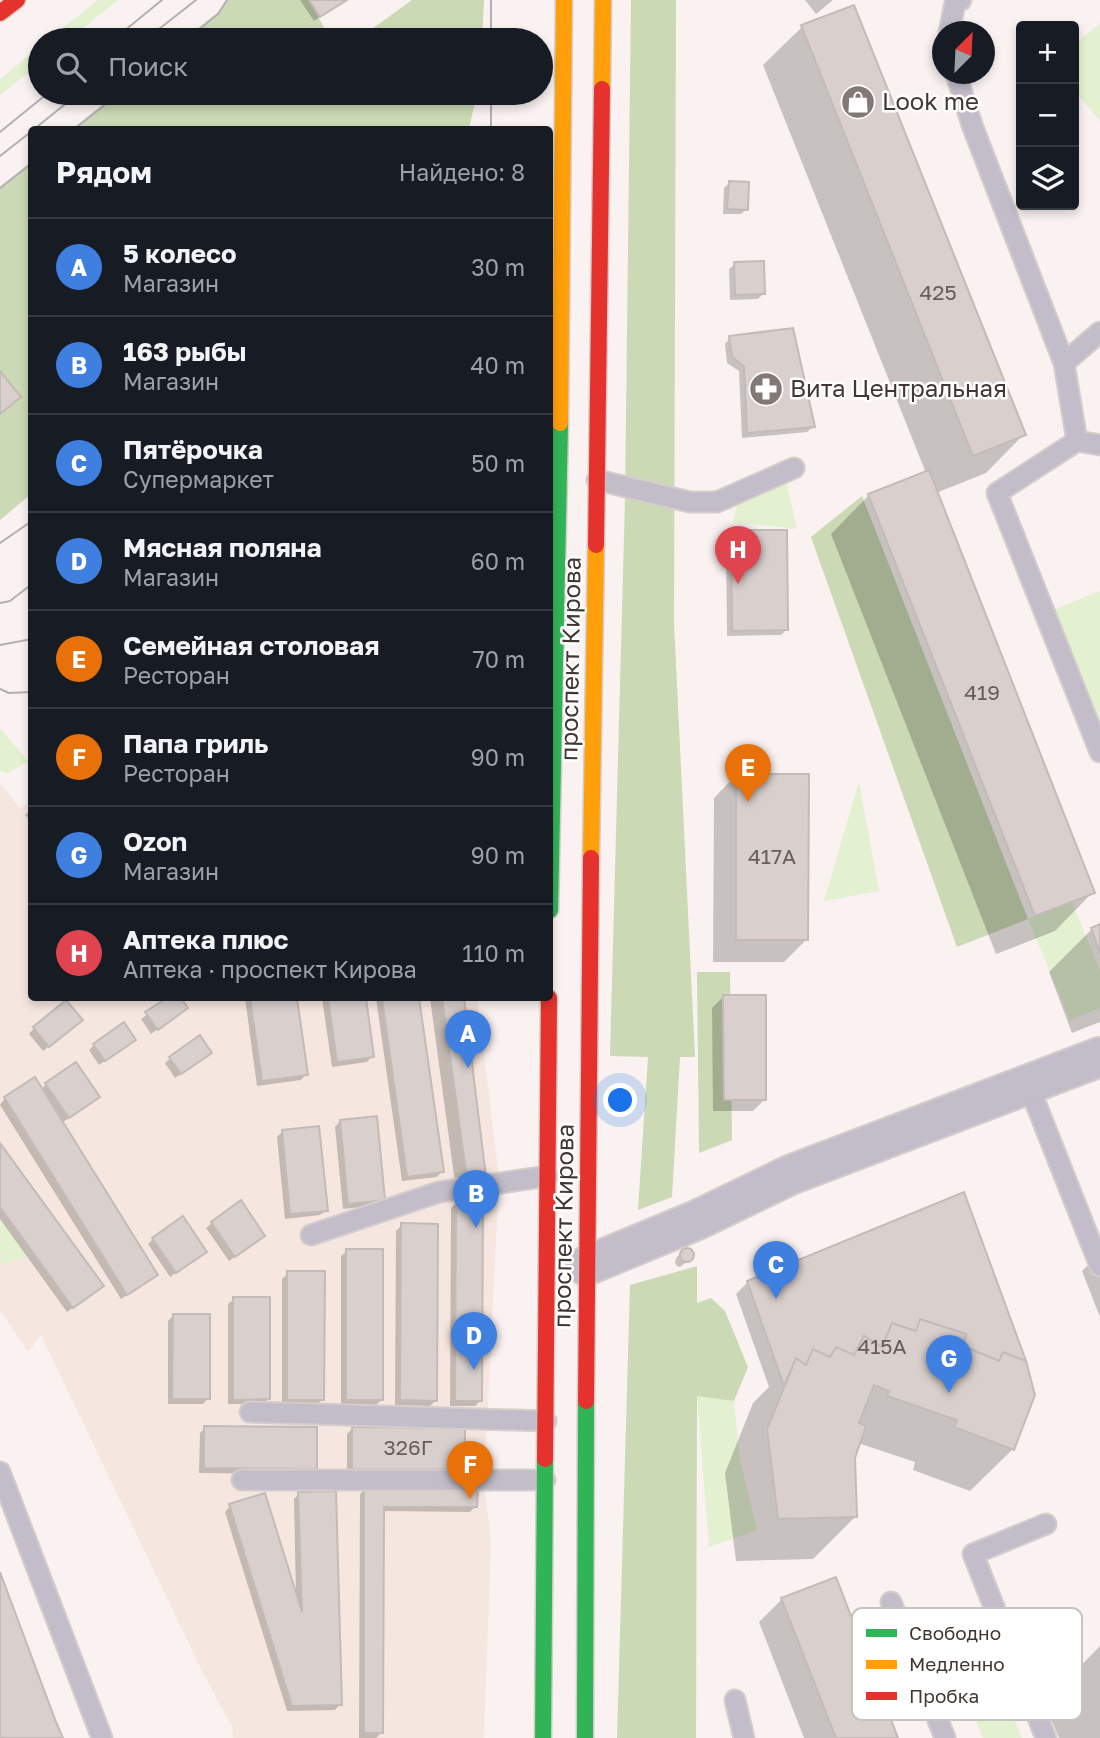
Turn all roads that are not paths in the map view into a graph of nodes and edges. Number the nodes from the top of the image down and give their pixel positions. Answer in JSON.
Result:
{"nodes":[{"id":1,"x":16,"y":0,"type":"edge"},
{"id":2,"x":564,"y":0,"type":"edge"},
{"id":3,"x":603,"y":0,"type":"edge"},
{"id":4,"x":961,"y":0,"type":"edge"},
{"id":5,"x":0,"y":13,"type":"edge"},
{"id":6,"x":951,"y":21,"type":"edge"},
{"id":7,"x":959,"y":84,"type":"edge"},
{"id":8,"x":1100,"y":332,"type":"edge"},
{"id":9,"x":1064,"y":363,"type":"junction"},
{"id":10,"x":1077,"y":441,"type":"junction"},
{"id":11,"x":1100,"y":445,"type":"edge"},
{"id":12,"x":794,"y":468,"type":"dead end"},
{"id":13,"x":572,"y":481,"type":"edge"},
{"id":14,"x":1100,"y":752,"type":"edge"},
{"id":15,"x":553,"y":796,"type":"edge"},
{"id":16,"x":549,"y":1001,"type":"edge"},
{"id":17,"x":1100,"y":1057,"type":"edge"},
{"id":18,"x":1028,"y":1084,"type":"junction"},
{"id":19,"x":548,"y":1176,"type":"junction"},
{"id":20,"x":311,"y":1235,"type":"dead end"},
{"id":21,"x":586,"y":1266,"type":"junction"},
{"id":22,"x":1100,"y":1266,"type":"edge"},
{"id":23,"x":250,"y":1412,"type":"dead end"},
{"id":24,"x":546,"y":1421,"type":"junction"},
{"id":25,"x":0,"y":1472,"type":"edge"},
{"id":26,"x":242,"y":1480,"type":"dead end"},
{"id":27,"x":545,"y":1480,"type":"junction"},
{"id":28,"x":1046,"y":1524,"type":"dead end"},
{"id":29,"x":891,"y":1602,"type":"dead end"},
{"id":30,"x":893,"y":1608,"type":"edge"},
{"id":31,"x":994,"y":1608,"type":"edge"},
{"id":32,"x":735,"y":1700,"type":"dead end"},
{"id":33,"x":939,"y":1720,"type":"edge"},
{"id":34,"x":1038,"y":1720,"type":"edge"},
{"id":35,"x":103,"y":1738,"type":"edge"},
{"id":36,"x":543,"y":1738,"type":"edge"},
{"id":37,"x":585,"y":1738,"type":"edge"},
{"id":38,"x":744,"y":1738,"type":"edge"},
{"id":39,"x":946,"y":1738,"type":"edge"},
{"id":40,"x":1045,"y":1738,"type":"edge"}],
"edges":[{"from":1,"to":5,"type":"main road"},
{"from":2,"to":13,"type":"main road","name":"проспект Кирова"},
{"from":3,"to":13,"type":"main road","name":"проспект Кирова"},
{"from":4,"to":6,"type":"lane"},
{"from":7,"to":9,"type":"lane"},
{"from":8,"to":9,"type":"lane"},
{"from":9,"to":10,"type":"lane"},
{"from":10,"to":11,"type":"lane"},
{"from":10,"to":14,"type":"lane"},
{"from":12,"to":13,"type":"lane"},
{"from":13,"to":15,"type":"main road"},
{"from":13,"to":21,"type":"main road","name":"проспект Кирова"},
{"from":16,"to":19,"type":"main road","name":"проспект Кирова"},
{"from":17,"to":18,"type":"street"},
{"from":18,"to":21,"type":"street"},
{"from":18,"to":22,"type":"lane"},
{"from":19,"to":20,"type":"lane"},
{"from":19,"to":24,"type":"main road","name":"проспект Кирова"},
{"from":21,"to":37,"type":"main road","name":"проспект Кирова"},
{"from":23,"to":24,"type":"lane"},
{"from":24,"to":27,"type":"main road","name":"проспект Кирова"},
{"from":25,"to":35,"type":"lane"},
{"from":26,"to":27,"type":"lane"},
{"from":27,"to":36,"type":"main road","name":"проспект Кирова"},
{"from":28,"to":31,"type":"lane"},
{"from":29,"to":30,"type":"lane"},
{"from":32,"to":38,"type":"lane"},
{"from":33,"to":39,"type":"lane"},
{"from":34,"to":40,"type":"lane"}]}
